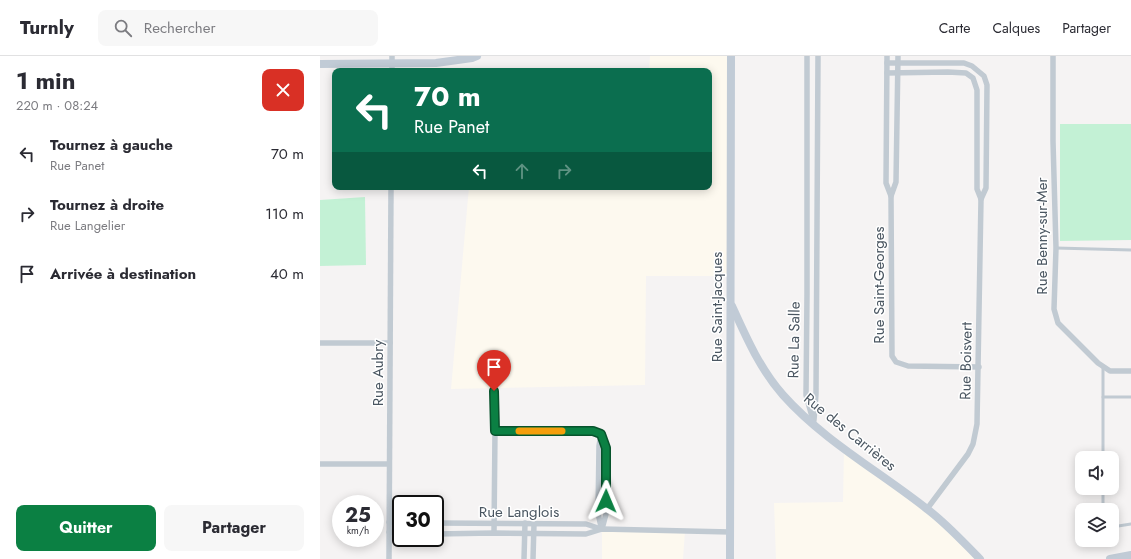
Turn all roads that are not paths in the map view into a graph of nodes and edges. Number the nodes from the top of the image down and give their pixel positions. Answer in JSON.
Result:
{"nodes":[{"id":1,"x":477,"y":56,"type":"edge"},
{"id":2,"x":731,"y":56,"type":"edge"},
{"id":3,"x":807,"y":56,"type":"edge"},
{"id":4,"x":818,"y":56,"type":"edge"},
{"id":5,"x":887,"y":56,"type":"edge"},
{"id":6,"x":898,"y":56,"type":"edge"},
{"id":7,"x":1053,"y":56,"type":"edge"},
{"id":8,"x":427,"y":59,"type":"edge"},
{"id":9,"x":392,"y":63,"type":"edge"},
{"id":10,"x":887,"y":63,"type":"junction"},
{"id":11,"x":898,"y":63,"type":"junction"},
{"id":12,"x":320,"y":64,"type":"edge"},
{"id":13,"x":978,"y":71,"type":"junction"},
{"id":14,"x":887,"y":73,"type":"junction"},
{"id":15,"x":898,"y":73,"type":"junction"},
{"id":16,"x":973,"y":78,"type":"junction"},
{"id":17,"x":806,"y":79,"type":"junction"},
{"id":18,"x":818,"y":79,"type":"junction"},
{"id":19,"x":806,"y":185,"type":"junction"},
{"id":20,"x":817,"y":185,"type":"junction"},
{"id":21,"x":391,"y":190,"type":"edge"},
{"id":22,"x":891,"y":196,"type":"junction"},
{"id":23,"x":981,"y":199,"type":"junction"},
{"id":24,"x":1056,"y":248,"type":"junction"},
{"id":25,"x":1131,"y":250,"type":"edge"},
{"id":26,"x":807,"y":294,"type":"junction"},
{"id":27,"x":816,"y":294,"type":"junction"},
{"id":28,"x":731,"y":303,"type":"junction"},
{"id":29,"x":320,"y":343,"type":"edge"},
{"id":30,"x":390,"y":343,"type":"junction"},
{"id":31,"x":1103,"y":366,"type":"junction"},
{"id":32,"x":978,"y":367,"type":"junction"},
{"id":33,"x":1131,"y":371,"type":"edge"},
{"id":34,"x":494,"y":391,"type":"dead end"},
{"id":35,"x":1103,"y":397,"type":"junction"},
{"id":36,"x":1131,"y":397,"type":"edge"},
{"id":37,"x":814,"y":424,"type":"junction"},
{"id":38,"x":495,"y":431,"type":"junction"},
{"id":39,"x":601,"y":434,"type":"junction"},
{"id":40,"x":1103,"y":451,"type":"edge"},
{"id":41,"x":320,"y":464,"type":"edge"},
{"id":42,"x":389,"y":464,"type":"junction"},
{"id":43,"x":928,"y":509,"type":"junction"},
{"id":44,"x":389,"y":522,"type":"junction"},
{"id":45,"x":392,"y":522,"type":"edge"},
{"id":46,"x":444,"y":523,"type":"edge"},
{"id":47,"x":525,"y":523,"type":"junction"},
{"id":48,"x":494,"y":524,"type":"junction"},
{"id":49,"x":534,"y":524,"type":"junction"},
{"id":50,"x":1131,"y":524,"type":"edge"},
{"id":51,"x":1119,"y":526,"type":"edge"},
{"id":52,"x":602,"y":529,"type":"junction"},
{"id":53,"x":389,"y":532,"type":"junction"},
{"id":54,"x":392,"y":532,"type":"edge"},
{"id":55,"x":730,"y":532,"type":"junction"},
{"id":56,"x":494,"y":533,"type":"junction"},
{"id":57,"x":525,"y":533,"type":"junction"},
{"id":58,"x":444,"y":534,"type":"edge"},
{"id":59,"x":534,"y":534,"type":"junction"},
{"id":60,"x":1131,"y":555,"type":"edge"},
{"id":61,"x":389,"y":559,"type":"edge"},
{"id":62,"x":524,"y":559,"type":"edge"},
{"id":63,"x":534,"y":559,"type":"edge"},
{"id":64,"x":730,"y":559,"type":"edge"},
{"id":65,"x":980,"y":559,"type":"edge"},
{"id":66,"x":1110,"y":559,"type":"edge"}],
"edges":[{"from":1,"to":8,"type":"main road"},
{"from":2,"to":28,"type":"main road","name":"Rue Saint-Jacques"},
{"from":3,"to":17,"type":"street","name":"Rue La Salle"},
{"from":4,"to":18,"type":"street","name":"Rue La Salle"},
{"from":5,"to":10,"type":"street","name":"Rue Saint-Georges"},
{"from":6,"to":11,"type":"street","name":"Rue Saint-Georges"},
{"from":7,"to":24,"type":"street","name":"Rue Benny-sur-Mer"},
{"from":8,"to":9,"type":"main road"},
{"from":9,"to":12,"type":"main road"},
{"from":10,"to":11,"type":"street"},
{"from":10,"to":14,"type":"street","name":"Rue Saint-Georges"},
{"from":11,"to":13,"type":"street"},
{"from":11,"to":15,"type":"street","name":"Rue Saint-Georges"},
{"from":13,"to":16,"type":"street"},
{"from":13,"to":23,"type":"street","name":"Rue Boisvert"},
{"from":14,"to":15,"type":"street"},
{"from":14,"to":22,"type":"street","name":"Rue Saint-Georges"},
{"from":15,"to":16,"type":"street"},
{"from":15,"to":22,"type":"street","name":"Rue Saint-Georges"},
{"from":16,"to":23,"type":"street","name":"Rue Boisvert"},
{"from":17,"to":18,"type":"street"},
{"from":17,"to":19,"type":"street","name":"Rue La Salle"},
{"from":18,"to":20,"type":"street","name":"Rue La Salle"},
{"from":19,"to":20,"type":"street"},
{"from":19,"to":26,"type":"street","name":"Rue La Salle"},
{"from":20,"to":27,"type":"street","name":"Rue La Salle"},
{"from":21,"to":30,"type":"street","name":"Rue Aubry"},
{"from":22,"to":32,"type":"street","name":"Rue Saint-Georges"},
{"from":23,"to":32,"type":"street","name":"Rue Boisvert"},
{"from":24,"to":25,"type":"lane"},
{"from":24,"to":31,"type":"street","name":"Rue Benny-sur-Mer"},
{"from":26,"to":27,"type":"street","name":"Rue La Salle"},
{"from":26,"to":37,"type":"street","name":"Rue La Salle"},
{"from":27,"to":37,"type":"street","name":"Rue La Salle"},
{"from":28,"to":37,"type":"main road","name":"Rue des Carrières"},
{"from":28,"to":55,"type":"main road","name":"Rue Saint-Jacques"},
{"from":29,"to":30,"type":"street"},
{"from":30,"to":42,"type":"street","name":"Rue Aubry"},
{"from":31,"to":33,"type":"street","name":"Rue Benny-sur-Mer"},
{"from":31,"to":35,"type":"lane"},
{"from":32,"to":43,"type":"street","name":"Rue Boisvert"},
{"from":34,"to":38,"type":"street"},
{"from":35,"to":36,"type":"lane"},
{"from":35,"to":40,"type":"lane"},
{"from":37,"to":43,"type":"main road","name":"Rue des Carrières"},
{"from":38,"to":39,"type":"street"},
{"from":38,"to":48,"type":"street"},
{"from":39,"to":52,"type":"street"},
{"from":39,"to":52,"type":"street"},
{"from":41,"to":42,"type":"street"},
{"from":42,"to":44,"type":"street","name":"Rue Aubry"},
{"from":43,"to":65,"type":"main road","name":"Rue des Carrières"},
{"from":44,"to":45,"type":"street"},
{"from":44,"to":53,"type":"street","name":"Rue Aubry"},
{"from":46,"to":48,"type":"street","name":"Rue Langlois"},
{"from":47,"to":48,"type":"street","name":"Rue Langlois"},
{"from":47,"to":49,"type":"street","name":"Rue Langlois"},
{"from":47,"to":57,"type":"street"},
{"from":48,"to":56,"type":"street"},
{"from":49,"to":52,"type":"street","name":"Rue Langlois"},
{"from":49,"to":59,"type":"street"},
{"from":50,"to":51,"type":"lane"},
{"from":52,"to":55,"type":"street","name":"Rue Langlois"},
{"from":52,"to":59,"type":"street","name":"Rue Langlois"},
{"from":53,"to":54,"type":"street"},
{"from":53,"to":61,"type":"street","name":"Rue Aubry"},
{"from":55,"to":64,"type":"main road","name":"Rue Saint-Jacques"},
{"from":56,"to":57,"type":"street","name":"Rue Langlois"},
{"from":56,"to":58,"type":"street","name":"Rue Langlois"},
{"from":57,"to":59,"type":"street","name":"Rue Langlois"},
{"from":57,"to":62,"type":"street"},
{"from":59,"to":63,"type":"street"},
{"from":60,"to":66,"type":"main road"}]}
